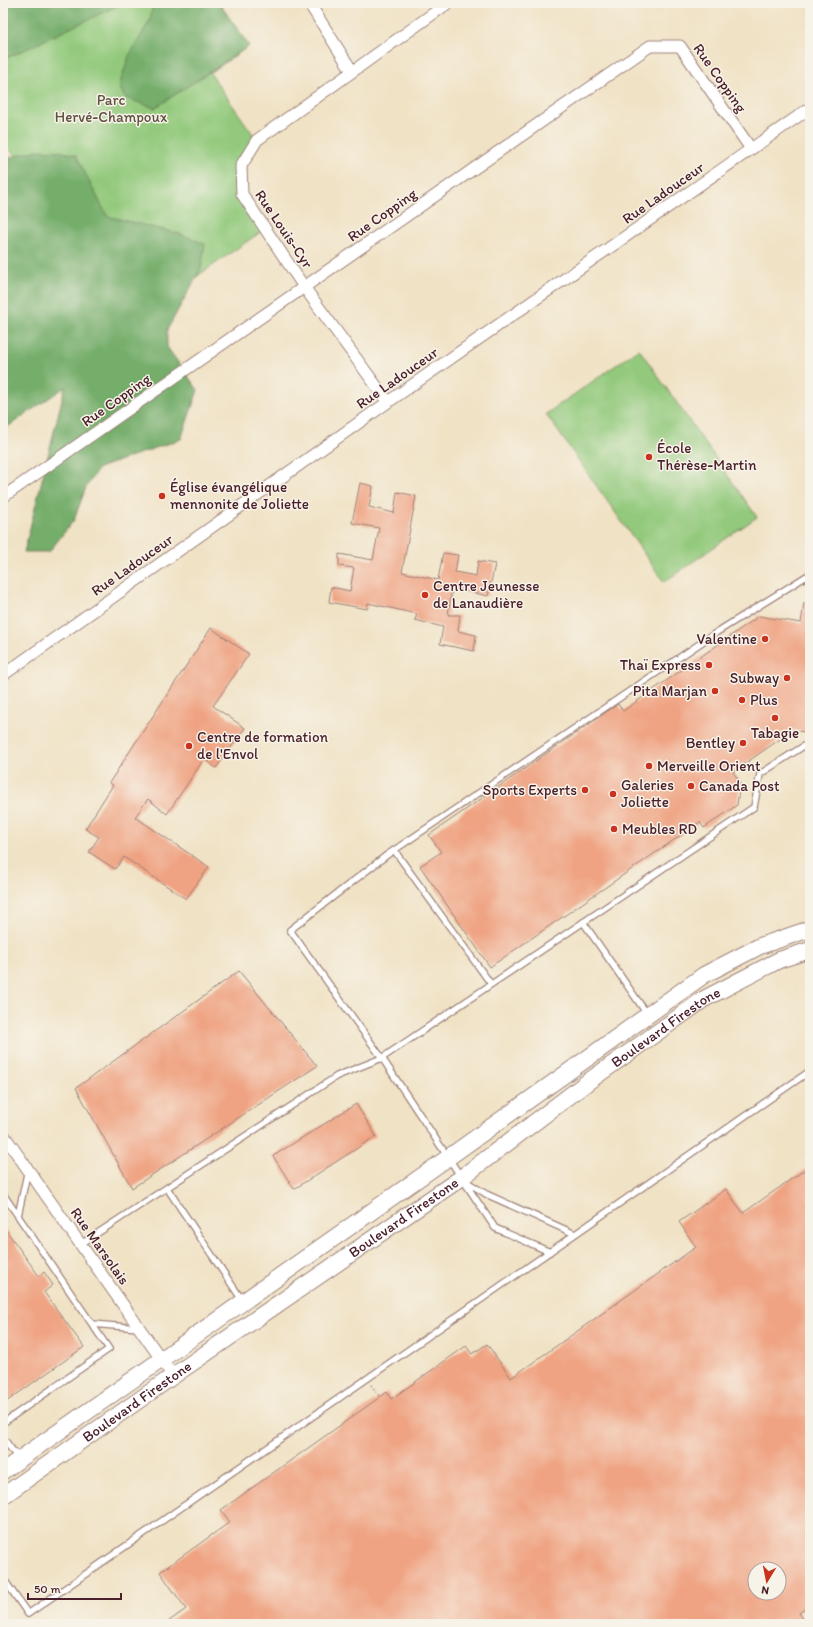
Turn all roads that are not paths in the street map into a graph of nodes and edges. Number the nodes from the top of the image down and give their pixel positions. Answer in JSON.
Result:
{"nodes":[{"id":1,"x":309,"y":3,"type":"edge"},
{"id":2,"x":448,"y":3,"type":"edge"},
{"id":3,"x":352,"y":70,"type":"junction"},
{"id":4,"x":810,"y":108,"type":"edge"},
{"id":5,"x":751,"y":149,"type":"junction"},
{"id":6,"x":304,"y":287,"type":"junction"},
{"id":7,"x":388,"y":402,"type":"junction"},
{"id":8,"x":3,"y":497,"type":"edge"},
{"id":9,"x":810,"y":574,"type":"edge"},
{"id":10,"x":3,"y":675,"type":"edge"},
{"id":11,"x":810,"y":742,"type":"edge"},
{"id":12,"x":394,"y":850,"type":"junction"},
{"id":13,"x":583,"y":922,"type":"junction"},
{"id":14,"x":810,"y":929,"type":"edge"},
{"id":15,"x":810,"y":950,"type":"edge"},
{"id":16,"x":492,"y":984,"type":"junction"},
{"id":17,"x":647,"y":1014,"type":"junction"},
{"id":18,"x":382,"y":1058,"type":"junction"},
{"id":19,"x":810,"y":1072,"type":"edge"},
{"id":20,"x":3,"y":1134,"type":"edge"},
{"id":21,"x":449,"y":1157,"type":"junction"},
{"id":22,"x":28,"y":1169,"type":"junction"},
{"id":23,"x":461,"y":1178,"type":"junction"},
{"id":24,"x":167,"y":1188,"type":"junction"},
{"id":25,"x":3,"y":1194,"type":"edge"},
{"id":26,"x":18,"y":1216,"type":"junction"},
{"id":27,"x":575,"y":1234,"type":"junction"},
{"id":28,"x":81,"y":1244,"type":"junction"},
{"id":29,"x":550,"y":1252,"type":"junction"},
{"id":30,"x":243,"y":1302,"type":"junction"},
{"id":31,"x":92,"y":1324,"type":"junction"},
{"id":32,"x":139,"y":1328,"type":"junction"},
{"id":33,"x":161,"y":1360,"type":"junction"},
{"id":34,"x":173,"y":1376,"type":"junction"},
{"id":35,"x":3,"y":1423,"type":"edge"},
{"id":36,"x":3,"y":1438,"type":"edge"},
{"id":37,"x":19,"y":1460,"type":"junction"},
{"id":38,"x":3,"y":1471,"type":"edge"},
{"id":39,"x":3,"y":1496,"type":"edge"},
{"id":40,"x":3,"y":1578,"type":"edge"}],
"edges":[{"from":1,"to":3,"type":"street"},
{"from":2,"to":3,"type":"street","name":"Rue Louis-Cyr"},
{"from":3,"to":6,"type":"street","name":"Rue Louis-Cyr"},
{"from":4,"to":5,"type":"street","name":"Rue Ladouceur"},
{"from":5,"to":6,"type":"street","name":"Rue Copping"},
{"from":5,"to":7,"type":"street","name":"Rue Ladouceur"},
{"from":6,"to":7,"type":"street","name":"Rue Louis-Cyr"},
{"from":6,"to":8,"type":"street","name":"Rue Copping"},
{"from":7,"to":10,"type":"street","name":"Rue Ladouceur"},
{"from":9,"to":12,"type":"lane"},
{"from":11,"to":13,"type":"lane"},
{"from":12,"to":16,"type":"lane"},
{"from":12,"to":18,"type":"lane"},
{"from":13,"to":16,"type":"lane"},
{"from":13,"to":17,"type":"lane"},
{"from":14,"to":17,"type":"main road","name":"Boulevard Firestone"},
{"from":15,"to":23,"type":"main road","name":"Boulevard Firestone"},
{"from":16,"to":18,"type":"lane"},
{"from":17,"to":21,"type":"main road","name":"Boulevard Firestone"},
{"from":18,"to":21,"type":"lane"},
{"from":18,"to":24,"type":"lane"},
{"from":19,"to":27,"type":"lane"},
{"from":20,"to":22,"type":"street","name":"Rue Marsolais"},
{"from":21,"to":23,"type":"lane"},
{"from":21,"to":30,"type":"main road","name":"Boulevard Firestone"},
{"from":22,"to":26,"type":"lane"},
{"from":22,"to":28,"type":"street","name":"Rue Marsolais"},
{"from":23,"to":27,"type":"lane"},
{"from":23,"to":29,"type":"lane"},
{"from":23,"to":34,"type":"main road","name":"Boulevard Firestone"},
{"from":24,"to":28,"type":"lane"},
{"from":24,"to":30,"type":"lane"},
{"from":25,"to":26,"type":"lane"},
{"from":26,"to":31,"type":"lane"},
{"from":27,"to":29,"type":"lane"},
{"from":28,"to":32,"type":"street","name":"Rue Marsolais"},
{"from":29,"to":40,"type":"lane"},
{"from":30,"to":33,"type":"main road","name":"Boulevard Firestone"},
{"from":31,"to":32,"type":"lane"},
{"from":31,"to":35,"type":"lane"},
{"from":32,"to":33,"type":"street","name":"Rue Marsolais"},
{"from":33,"to":34,"type":"street","name":"Rue Marsolais"},
{"from":33,"to":37,"type":"main road","name":"Boulevard Firestone"},
{"from":34,"to":39,"type":"main road","name":"Boulevard Firestone"},
{"from":36,"to":37,"type":"lane"},
{"from":37,"to":38,"type":"main road","name":"Boulevard Firestone"}]}
